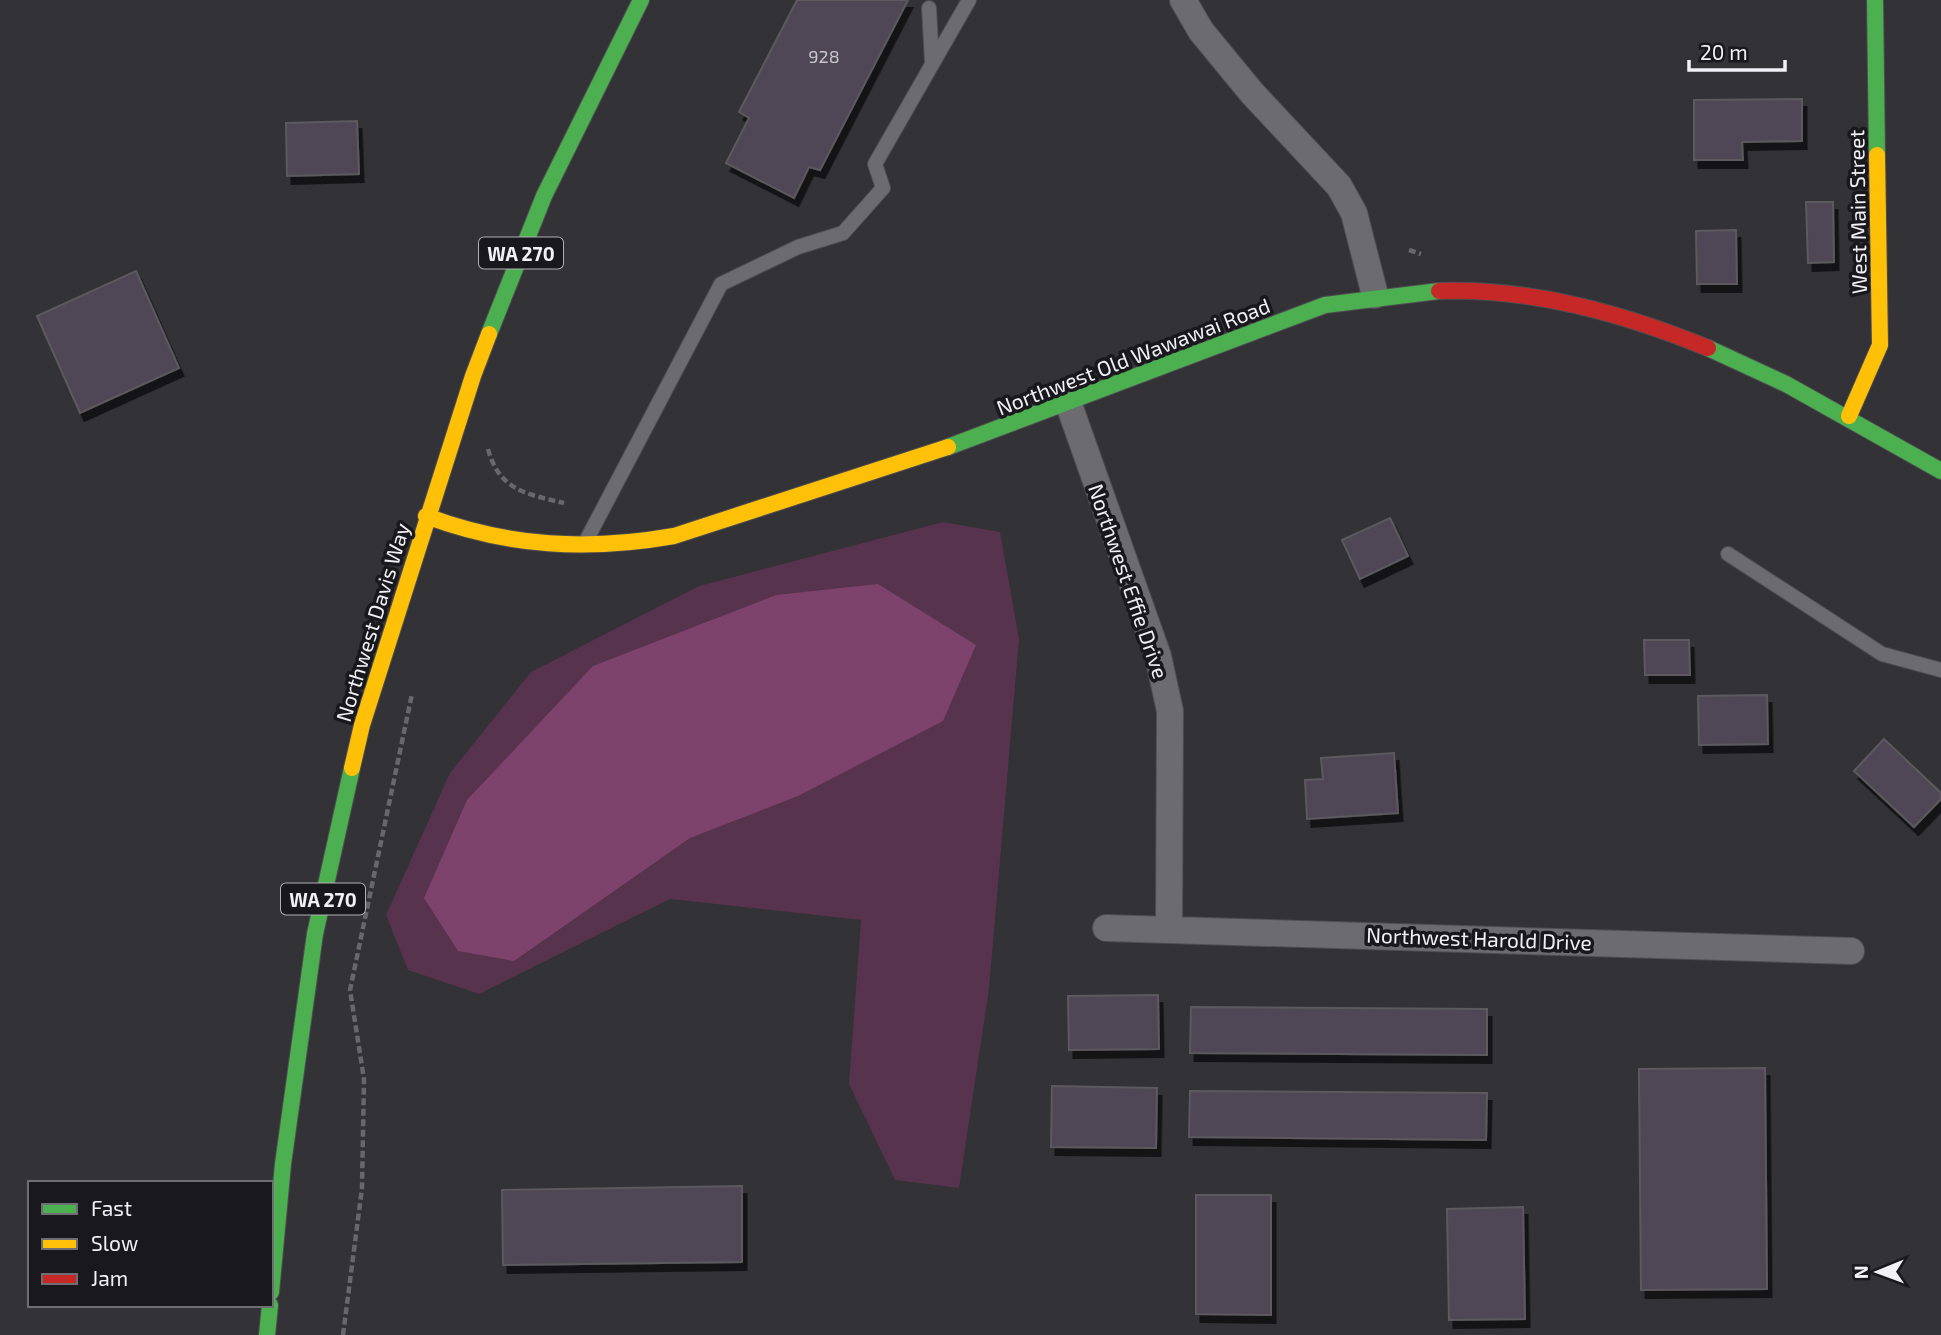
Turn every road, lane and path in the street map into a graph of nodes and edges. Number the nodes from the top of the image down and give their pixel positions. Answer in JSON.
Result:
{"nodes":[{"id":1,"x":641,"y":0,"type":"edge"},
{"id":2,"x":969,"y":0,"type":"edge"},
{"id":3,"x":1183,"y":0,"type":"edge"},
{"id":4,"x":1875,"y":0,"type":"edge"},
{"id":5,"x":929,"y":8,"type":"dead end"},
{"id":6,"x":932,"y":64,"type":"junction"},
{"id":7,"x":1375,"y":295,"type":"junction"},
{"id":8,"x":1069,"y":405,"type":"junction"},
{"id":9,"x":1849,"y":416,"type":"junction"},
{"id":10,"x":488,"y":450,"type":"dead end"},
{"id":11,"x":1941,"y":471,"type":"edge"},
{"id":12,"x":564,"y":503,"type":"dead end"},
{"id":13,"x":426,"y":516,"type":"junction"},
{"id":14,"x":582,"y":548,"type":"junction"},
{"id":15,"x":1728,"y":554,"type":"dead end"},
{"id":16,"x":1941,"y":670,"type":"edge"},
{"id":17,"x":413,"y":690,"type":"dead end"},
{"id":18,"x":1106,"y":928,"type":"dead end"},
{"id":19,"x":1169,"y":928,"type":"junction"},
{"id":20,"x":1851,"y":951,"type":"dead end"},
{"id":21,"x":273,"y":1271,"type":"edge"},
{"id":22,"x":270,"y":1307,"type":"edge"},
{"id":23,"x":267,"y":1335,"type":"edge"},
{"id":24,"x":343,"y":1335,"type":"edge"}],
"edges":[{"from":1,"to":13,"type":"main road","name":"Northwest Davis Way","number":"WA 270"},
{"from":2,"to":6,"type":"lane"},
{"from":3,"to":7,"type":"street"},
{"from":4,"to":9,"type":"main road","name":"West Main Street"},
{"from":5,"to":6,"type":"lane"},
{"from":6,"to":14,"type":"lane"},
{"from":7,"to":8,"type":"main road","name":"Northwest Old Wawawai Road"},
{"from":7,"to":9,"type":"main road","name":"Northwest Old Wawawai Road"},
{"from":8,"to":14,"type":"main road","name":"Northwest Old Wawawai Road"},
{"from":8,"to":19,"type":"street","name":"Northwest Effie Drive"},
{"from":9,"to":11,"type":"main road","name":"Northwest Old Wawawai Road"},
{"from":10,"to":12,"type":"path"},
{"from":13,"to":14,"type":"main road","name":"Northwest Old Wawawai Road"},
{"from":13,"to":21,"type":"main road","name":"Northwest Davis Way","number":"WA 270"},
{"from":15,"to":16,"type":"lane"},
{"from":17,"to":24,"type":"path"},
{"from":18,"to":19,"type":"street","name":"Northwest Harold Drive"},
{"from":19,"to":20,"type":"street","name":"Northwest Harold Drive"},
{"from":22,"to":23,"type":"main road"}]}
